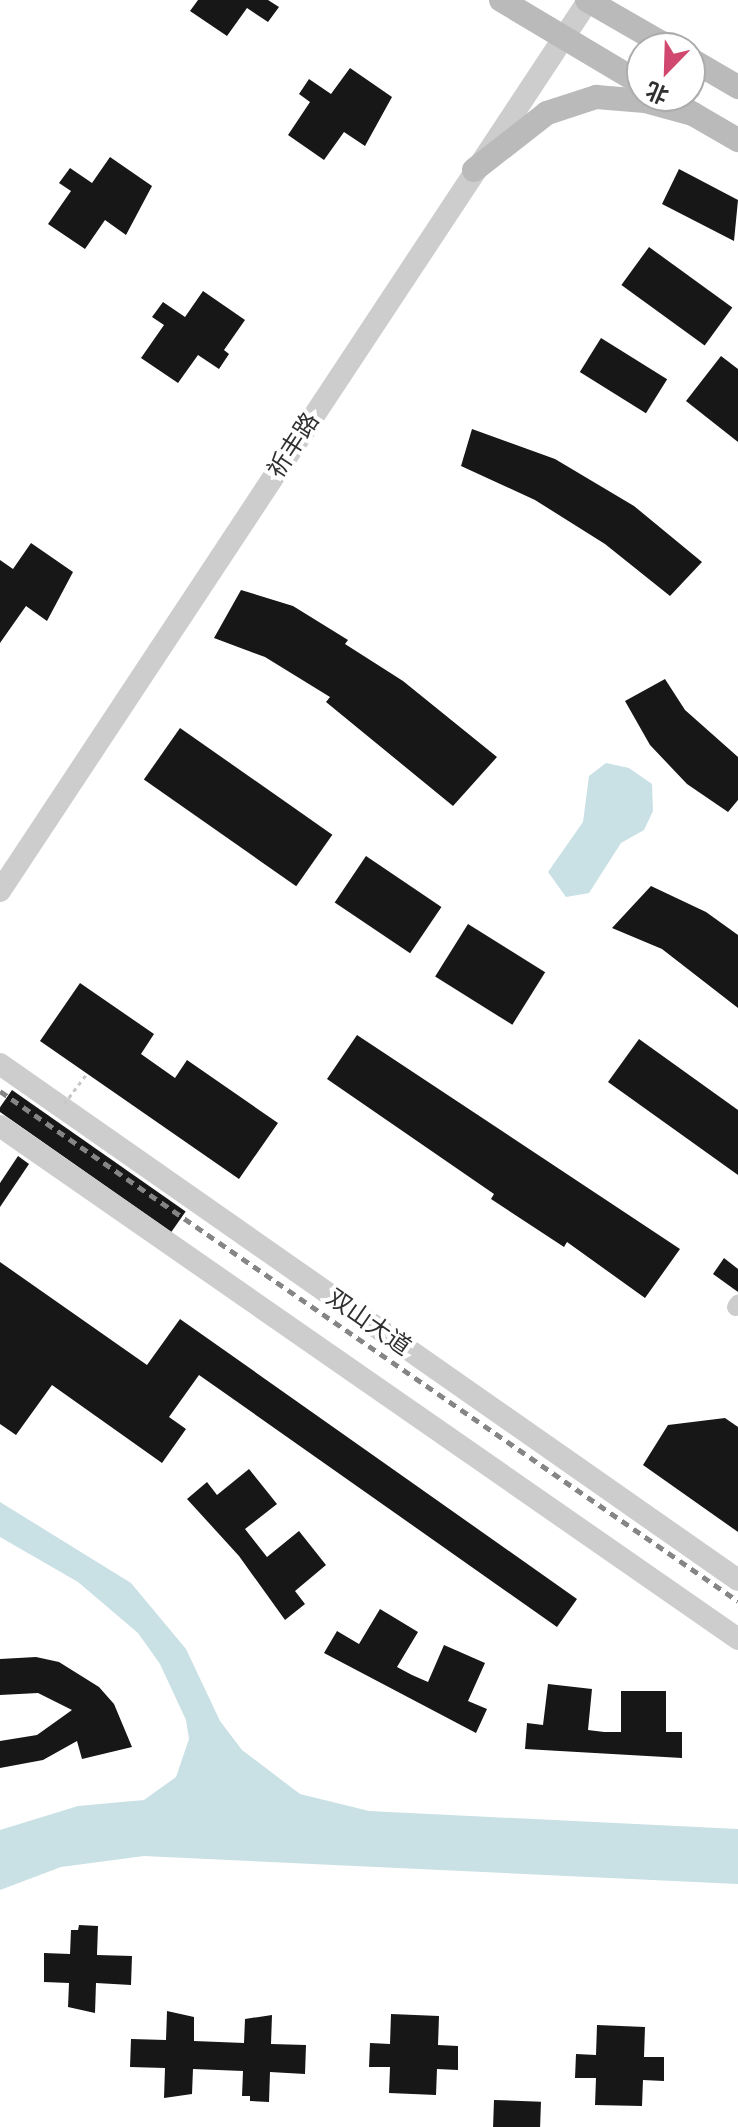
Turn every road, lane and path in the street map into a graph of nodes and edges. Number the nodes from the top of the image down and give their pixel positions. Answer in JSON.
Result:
{"nodes":[{"id":1,"x":501,"y":0,"type":"edge"},
{"id":2,"x":587,"y":0,"type":"edge"},
{"id":3,"x":642,"y":32,"type":"edge"},
{"id":4,"x":563,"y":38,"type":"junction"},
{"id":5,"x":706,"y":68,"type":"edge"},
{"id":6,"x":626,"y":75,"type":"edge"},
{"id":7,"x":738,"y":87,"type":"edge"},
{"id":8,"x":690,"y":112,"type":"edge"},
{"id":9,"x":693,"y":114,"type":"junction"},
{"id":10,"x":738,"y":140,"type":"edge"},
{"id":11,"x":474,"y":170,"type":"junction"},
{"id":12,"x":0,"y":891,"type":"edge"},
{"id":13,"x":0,"y":1064,"type":"edge"},
{"id":14,"x":87,"y":1074,"type":"dead end"},
{"id":15,"x":64,"y":1104,"type":"dead end"},
{"id":16,"x":0,"y":1126,"type":"edge"},
{"id":17,"x":738,"y":1580,"type":"edge"},
{"id":18,"x":738,"y":1639,"type":"edge"}],
"edges":[{"from":1,"to":4,"type":"main road"},
{"from":2,"to":3,"type":"main road"},
{"from":2,"to":4,"type":"street","name":"祈丰路"},
{"from":4,"to":6,"type":"main road"},
{"from":4,"to":11,"type":"street","name":"祈丰路"},
{"from":5,"to":7,"type":"main road"},
{"from":8,"to":9,"type":"main road"},
{"from":9,"to":10,"type":"main road"},
{"from":9,"to":11,"type":"main road"},
{"from":11,"to":12,"type":"street","name":"祈丰路"},
{"from":13,"to":17,"type":"street","name":"双山大道"},
{"from":14,"to":15,"type":"path","bridge":true},
{"from":16,"to":18,"type":"street","name":"双山大道"}]}
